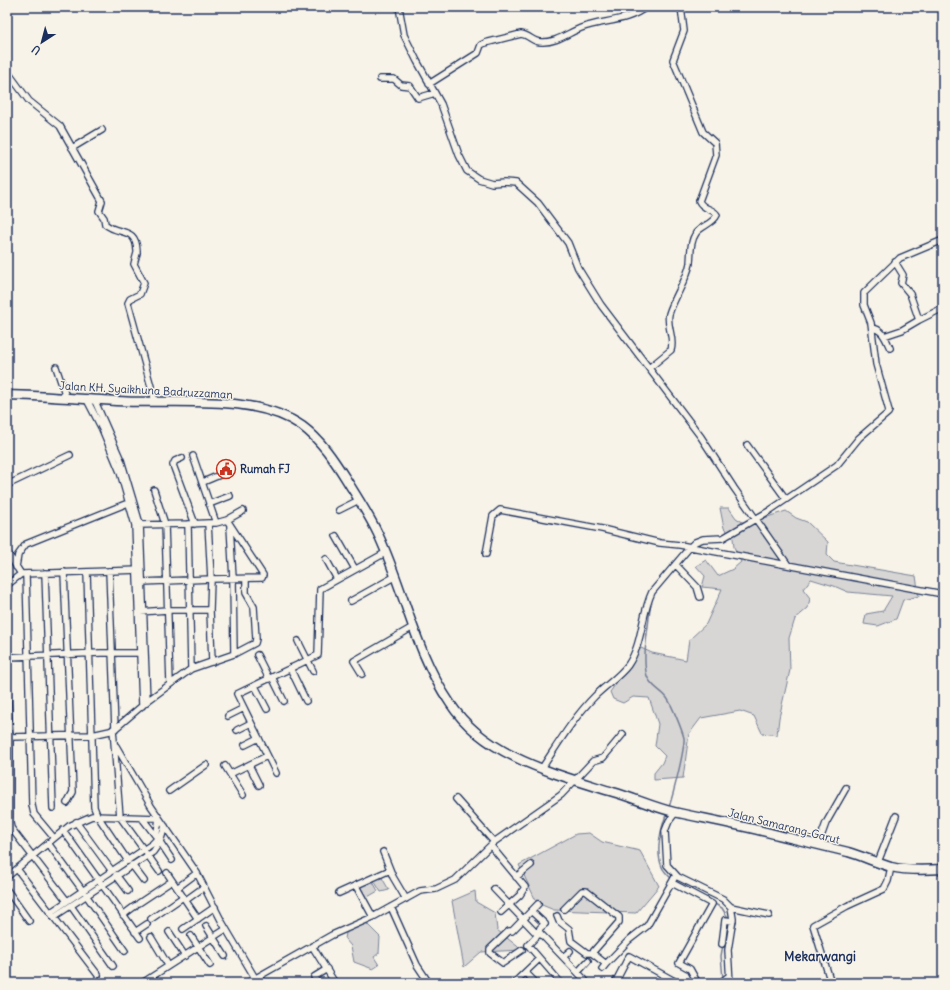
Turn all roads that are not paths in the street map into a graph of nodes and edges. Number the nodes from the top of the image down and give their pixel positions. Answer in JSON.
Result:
{"nodes":[{"id":1,"x":399,"y":7,"type":"edge"},
{"id":2,"x":646,"y":7,"type":"edge"},
{"id":3,"x":681,"y":7,"type":"edge"},
{"id":4,"x":7,"y":71,"type":"edge"},
{"id":5,"x":380,"y":79,"type":"dead end"},
{"id":6,"x":429,"y":84,"type":"junction"},
{"id":7,"x":435,"y":93,"type":"junction"},
{"id":8,"x":102,"y":130,"type":"dead end"},
{"id":9,"x":72,"y":148,"type":"junction"},
{"id":10,"x":943,"y":240,"type":"edge"},
{"id":11,"x":895,"y":262,"type":"junction"},
{"id":12,"x":943,"y":308,"type":"edge"},
{"id":13,"x":920,"y":320,"type":"junction"},
{"id":14,"x":872,"y":328,"type":"junction"},
{"id":15,"x":884,"y":336,"type":"junction"},
{"id":16,"x":890,"y":348,"type":"dead end"},
{"id":17,"x":56,"y":367,"type":"dead end"},
{"id":18,"x":649,"y":368,"type":"junction"},
{"id":19,"x":7,"y":395,"type":"edge"},
{"id":20,"x":66,"y":397,"type":"junction"},
{"id":21,"x":90,"y":398,"type":"junction"},
{"id":22,"x":155,"y":401,"type":"junction"},
{"id":23,"x":747,"y":445,"type":"dead end"},
{"id":24,"x":70,"y":455,"type":"dead end"},
{"id":25,"x":193,"y":456,"type":"dead end"},
{"id":26,"x":182,"y":458,"type":"dead end"},
{"id":27,"x":222,"y":474,"type":"dead end"},
{"id":28,"x":203,"y":482,"type":"junction"},
{"id":29,"x":7,"y":485,"type":"edge"},
{"id":30,"x":154,"y":490,"type":"dead end"},
{"id":31,"x":230,"y":496,"type":"dead end"},
{"id":32,"x":786,"y":499,"type":"junction"},
{"id":33,"x":359,"y":500,"type":"junction"},
{"id":34,"x":128,"y":503,"type":"junction"},
{"id":35,"x":209,"y":504,"type":"junction"},
{"id":36,"x":339,"y":510,"type":"dead end"},
{"id":37,"x":243,"y":511,"type":"dead end"},
{"id":38,"x":755,"y":519,"type":"junction"},
{"id":39,"x":228,"y":522,"type":"junction"},
{"id":40,"x":208,"y":523,"type":"junction"},
{"id":41,"x":216,"y":523,"type":"junction"},
{"id":42,"x":165,"y":524,"type":"junction"},
{"id":43,"x":188,"y":524,"type":"junction"},
{"id":44,"x":195,"y":524,"type":"junction"},
{"id":45,"x":138,"y":525,"type":"junction"},
{"id":46,"x":336,"y":536,"type":"dead end"},
{"id":47,"x":690,"y":547,"type":"junction"},
{"id":48,"x":7,"y":552,"type":"edge"},
{"id":49,"x":385,"y":553,"type":"junction"},
{"id":50,"x":486,"y":554,"type":"dead end"},
{"id":51,"x":326,"y":559,"type":"dead end"},
{"id":52,"x":676,"y":565,"type":"junction"},
{"id":53,"x":788,"y":565,"type":"junction"},
{"id":54,"x":16,"y":567,"type":"junction"},
{"id":55,"x":355,"y":569,"type":"junction"},
{"id":56,"x":140,"y":570,"type":"junction"},
{"id":57,"x":109,"y":571,"type":"junction"},
{"id":58,"x":64,"y":572,"type":"junction"},
{"id":59,"x":87,"y":572,"type":"junction"},
{"id":60,"x":45,"y":573,"type":"junction"},
{"id":61,"x":24,"y":574,"type":"junction"},
{"id":62,"x":394,"y":577,"type":"junction"},
{"id":63,"x":190,"y":579,"type":"junction"},
{"id":64,"x":211,"y":579,"type":"junction"},
{"id":65,"x":233,"y":579,"type":"junction"},
{"id":66,"x":246,"y":579,"type":"junction"},
{"id":67,"x":337,"y":579,"type":"junction"},
{"id":68,"x":142,"y":582,"type":"junction"},
{"id":69,"x":166,"y":582,"type":"junction"},
{"id":70,"x":7,"y":585,"type":"edge"},
{"id":71,"x":943,"y":594,"type":"edge"},
{"id":72,"x":700,"y":597,"type":"dead end"},
{"id":73,"x":351,"y":601,"type":"dead end"},
{"id":74,"x":167,"y":610,"type":"junction"},
{"id":75,"x":190,"y":610,"type":"junction"},
{"id":76,"x":210,"y":610,"type":"junction"},
{"id":77,"x":141,"y":612,"type":"junction"},
{"id":78,"x":413,"y":627,"type":"junction"},
{"id":79,"x":298,"y":641,"type":"dead end"},
{"id":80,"x":89,"y":653,"type":"junction"},
{"id":81,"x":112,"y":653,"type":"junction"},
{"id":82,"x":142,"y":653,"type":"junction"},
{"id":83,"x":69,"y":654,"type":"junction"},
{"id":84,"x":234,"y":654,"type":"junction"},
{"id":85,"x":49,"y":655,"type":"junction"},
{"id":86,"x":256,"y":655,"type":"dead end"},
{"id":87,"x":28,"y":656,"type":"junction"},
{"id":88,"x":7,"y":657,"type":"edge"},
{"id":89,"x":307,"y":660,"type":"junction"},
{"id":90,"x":212,"y":662,"type":"junction"},
{"id":91,"x":290,"y":668,"type":"junction"},
{"id":92,"x":192,"y":669,"type":"junction"},
{"id":93,"x":313,"y":671,"type":"dead end"},
{"id":94,"x":362,"y":674,"type":"dead end"},
{"id":95,"x":270,"y":678,"type":"junction"},
{"id":96,"x":170,"y":684,"type":"junction"},
{"id":97,"x":7,"y":685,"type":"edge"},
{"id":98,"x":255,"y":686,"type":"junction"},
{"id":99,"x":147,"y":701,"type":"junction"},
{"id":100,"x":284,"y":701,"type":"dead end"},
{"id":101,"x":306,"y":701,"type":"dead end"},
{"id":102,"x":142,"y":706,"type":"junction"},
{"id":103,"x":244,"y":708,"type":"junction"},
{"id":104,"x":266,"y":710,"type":"dead end"},
{"id":105,"x":228,"y":716,"type":"dead end"},
{"id":106,"x":251,"y":723,"type":"junction"},
{"id":107,"x":114,"y":729,"type":"junction"},
{"id":108,"x":237,"y":730,"type":"dead end"},
{"id":109,"x":623,"y":734,"type":"dead end"},
{"id":110,"x":71,"y":735,"type":"junction"},
{"id":111,"x":92,"y":735,"type":"junction"},
{"id":112,"x":30,"y":736,"type":"junction"},
{"id":113,"x":51,"y":736,"type":"junction"},
{"id":114,"x":8,"y":737,"type":"edge"},
{"id":115,"x":259,"y":738,"type":"junction"},
{"id":116,"x":245,"y":745,"type":"dead end"},
{"id":117,"x":116,"y":746,"type":"junction"},
{"id":118,"x":267,"y":756,"type":"junction"},
{"id":119,"x":206,"y":765,"type":"dead end"},
{"id":120,"x":249,"y":765,"type":"junction"},
{"id":121,"x":225,"y":766,"type":"dead end"},
{"id":122,"x":542,"y":768,"type":"junction"},
{"id":123,"x":276,"y":773,"type":"dead end"},
{"id":124,"x":230,"y":774,"type":"junction"},
{"id":125,"x":8,"y":779,"type":"edge"},
{"id":126,"x":576,"y":781,"type":"junction"},
{"id":127,"x":259,"y":785,"type":"dead end"},
{"id":128,"x":846,"y":788,"type":"dead end"},
{"id":129,"x":169,"y":791,"type":"dead end"},
{"id":130,"x":243,"y":795,"type":"dead end"},
{"id":131,"x":456,"y":799,"type":"dead end"},
{"id":132,"x":67,"y":803,"type":"dead end"},
{"id":133,"x":658,"y":807,"type":"joint"},
{"id":134,"x":53,"y":808,"type":"dead end"},
{"id":135,"x":674,"y":812,"type":"junction"},
{"id":136,"x":97,"y":815,"type":"junction"},
{"id":137,"x":896,"y":816,"type":"dead end"},
{"id":138,"x":120,"y":817,"type":"junction"},
{"id":139,"x":142,"y":818,"type":"junction"},
{"id":140,"x":159,"y":818,"type":"junction"},
{"id":141,"x":76,"y":822,"type":"junction"},
{"id":142,"x":8,"y":823,"type":"edge"},
{"id":143,"x":165,"y":826,"type":"junction"},
{"id":144,"x":63,"y":830,"type":"junction"},
{"id":145,"x":155,"y":835,"type":"dead end"},
{"id":146,"x":54,"y":838,"type":"junction"},
{"id":147,"x":160,"y":842,"type":"junction"},
{"id":148,"x":48,"y":843,"type":"junction"},
{"id":149,"x":492,"y":844,"type":"junction"},
{"id":150,"x":818,"y":845,"type":"junction"},
{"id":151,"x":146,"y":852,"type":"junction"},
{"id":152,"x":383,"y":852,"type":"dead end"},
{"id":153,"x":32,"y":856,"type":"junction"},
{"id":154,"x":172,"y":860,"type":"dead end"},
{"id":155,"x":878,"y":862,"type":"junction"},
{"id":156,"x":130,"y":863,"type":"junction"},
{"id":157,"x":531,"y":865,"type":"dead end"},
{"id":158,"x":891,"y":866,"type":"junction"},
{"id":159,"x":17,"y":868,"type":"junction"},
{"id":160,"x":943,"y":869,"type":"edge"},
{"id":161,"x":390,"y":870,"type":"junction"},
{"id":162,"x":159,"y":871,"type":"dead end"},
{"id":163,"x":114,"y":873,"type":"junction"},
{"id":164,"x":166,"y":873,"type":"dead end"},
{"id":165,"x":197,"y":874,"type":"junction"},
{"id":166,"x":675,"y":876,"type":"junction"},
{"id":167,"x":7,"y":877,"type":"edge"},
{"id":168,"x":516,"y":877,"type":"junction"},
{"id":169,"x":144,"y":881,"type":"dead end"},
{"id":170,"x":172,"y":881,"type":"junction"},
{"id":171,"x":100,"y":883,"type":"junction"},
{"id":172,"x":672,"y":883,"type":"junction"},
{"id":173,"x":356,"y":886,"type":"junction"},
{"id":174,"x":204,"y":887,"type":"junction"},
{"id":175,"x":177,"y":888,"type":"junction"},
{"id":176,"x":494,"y":889,"type":"dead end"},
{"id":177,"x":7,"y":890,"type":"edge"},
{"id":178,"x":128,"y":891,"type":"dead end"},
{"id":179,"x":85,"y":893,"type":"junction"},
{"id":180,"x":338,"y":893,"type":"dead end"},
{"id":181,"x":184,"y":899,"type":"junction"},
{"id":182,"x":406,"y":899,"type":"junction"},
{"id":183,"x":69,"y":903,"type":"junction"},
{"id":184,"x":538,"y":904,"type":"dead end"},
{"id":185,"x":508,"y":905,"type":"junction"},
{"id":186,"x":214,"y":907,"type":"junction"},
{"id":187,"x":391,"y":907,"type":"junction"},
{"id":188,"x":731,"y":908,"type":"junction"},
{"id":189,"x":564,"y":909,"type":"dead end"},
{"id":190,"x":531,"y":911,"type":"junction"},
{"id":191,"x":501,"y":912,"type":"dead end"},
{"id":192,"x":53,"y":914,"type":"junction"},
{"id":193,"x":123,"y":915,"type":"junction"},
{"id":194,"x":769,"y":915,"type":"dead end"},
{"id":195,"x":557,"y":916,"type":"dead end"},
{"id":196,"x":373,"y":917,"type":"junction"},
{"id":197,"x":524,"y":918,"type":"junction"},
{"id":198,"x":198,"y":919,"type":"junction"},
{"id":199,"x":730,"y":920,"type":"junction"},
{"id":200,"x":28,"y":921,"type":"dead end"},
{"id":201,"x":206,"y":926,"type":"dead end"},
{"id":202,"x":183,"y":929,"type":"dead end"},
{"id":203,"x":226,"y":929,"type":"junction"},
{"id":204,"x":135,"y":932,"type":"junction"},
{"id":205,"x":169,"y":932,"type":"dead end"},
{"id":206,"x":539,"y":934,"type":"junction"},
{"id":207,"x":191,"y":936,"type":"dead end"},
{"id":208,"x":151,"y":937,"type":"dead end"},
{"id":209,"x":140,"y":938,"type":"dead end"},
{"id":210,"x":213,"y":938,"type":"junction"},
{"id":211,"x":722,"y":944,"type":"dead end"},
{"id":212,"x":312,"y":946,"type":"junction"},
{"id":213,"x":198,"y":947,"type":"junction"},
{"id":214,"x":524,"y":948,"type":"junction"},
{"id":215,"x":125,"y":951,"type":"dead end"},
{"id":216,"x":570,"y":951,"type":"dead end"},
{"id":217,"x":622,"y":952,"type":"dead end"},
{"id":218,"x":592,"y":953,"type":"junction"},
{"id":219,"x":185,"y":956,"type":"junction"},
{"id":220,"x":225,"y":956,"type":"dead end"},
{"id":221,"x":629,"y":956,"type":"junction"},
{"id":222,"x":563,"y":957,"type":"junction"},
{"id":223,"x":539,"y":959,"type":"junction"},
{"id":224,"x":588,"y":961,"type":"dead end"},
{"id":225,"x":168,"y":965,"type":"junction"},
{"id":226,"x":210,"y":965,"type":"dead end"},
{"id":227,"x":113,"y":966,"type":"dead end"},
{"id":228,"x":328,"y":969,"type":"junction"},
{"id":229,"x":578,"y":972,"type":"junction"},
{"id":230,"x":526,"y":973,"type":"junction"},
{"id":231,"x":98,"y":975,"type":"dead end"},
{"id":232,"x":725,"y":979,"type":"edge"},
{"id":233,"x":257,"y":980,"type":"edge"},
{"id":234,"x":585,"y":980,"type":"dead end"},
{"id":235,"x":515,"y":982,"type":"dead end"},
{"id":236,"x":142,"y":983,"type":"edge"},
{"id":237,"x":247,"y":983,"type":"edge"},
{"id":238,"x":318,"y":983,"type":"edge"},
{"id":239,"x":335,"y":983,"type":"edge"},
{"id":240,"x":429,"y":983,"type":"edge"},
{"id":241,"x":536,"y":983,"type":"edge"},
{"id":242,"x":561,"y":983,"type":"edge"},
{"id":243,"x":616,"y":983,"type":"edge"},
{"id":244,"x":678,"y":983,"type":"edge"},
{"id":245,"x":694,"y":983,"type":"edge"},
{"id":246,"x":730,"y":983,"type":"edge"},
{"id":247,"x":831,"y":983,"type":"edge"}],
"edges":[{"from":1,"to":6,"type":"street"},
{"from":2,"to":6,"type":"street"},
{"from":3,"to":18,"type":"street"},
{"from":4,"to":9,"type":"street"},
{"from":5,"to":7,"type":"street"},
{"from":6,"to":7,"type":"street"},
{"from":7,"to":18,"type":"street"},
{"from":8,"to":9,"type":"street"},
{"from":9,"to":22,"type":"street"},
{"from":10,"to":11,"type":"street"},
{"from":11,"to":13,"type":"street"},
{"from":11,"to":14,"type":"street"},
{"from":12,"to":13,"type":"street"},
{"from":13,"to":15,"type":"street"},
{"from":14,"to":15,"type":"street"},
{"from":14,"to":32,"type":"street"},
{"from":15,"to":16,"type":"street"},
{"from":17,"to":20,"type":"street"},
{"from":18,"to":38,"type":"street"},
{"from":19,"to":20,"type":"main road","name":"Jalan KH. Syaikhuna Badruzzaman"},
{"from":20,"to":21,"type":"main road","name":"Jalan KH. Syaikhuna Badruzzaman"},
{"from":21,"to":22,"type":"main road","name":"Jalan KH. Syaikhuna Badruzzaman"},
{"from":21,"to":34,"type":"street"},
{"from":21,"to":45,"type":"street"},
{"from":22,"to":33,"type":"main road","name":"Jalan KH. Syaikhuna Badruzzaman"},
{"from":23,"to":32,"type":"street"},
{"from":24,"to":29,"type":"street"},
{"from":25,"to":28,"type":"street"},
{"from":26,"to":44,"type":"street"},
{"from":27,"to":28,"type":"street"},
{"from":28,"to":35,"type":"street"},
{"from":30,"to":42,"type":"street"},
{"from":31,"to":35,"type":"street"},
{"from":32,"to":38,"type":"street"},
{"from":33,"to":36,"type":"street"},
{"from":33,"to":49,"type":"main road","name":"Jalan KH. Syaikhuna Badruzzaman"},
{"from":34,"to":45,"type":"street"},
{"from":34,"to":54,"type":"street"},
{"from":35,"to":41,"type":"street"},
{"from":37,"to":39,"type":"street"},
{"from":38,"to":47,"type":"street"},
{"from":38,"to":53,"type":"street"},
{"from":39,"to":41,"type":"street"},
{"from":39,"to":65,"type":"street"},
{"from":39,"to":66,"type":"street"},
{"from":40,"to":41,"type":"street"},
{"from":40,"to":44,"type":"street"},
{"from":40,"to":64,"type":"street"},
{"from":42,"to":43,"type":"street"},
{"from":42,"to":45,"type":"street"},
{"from":42,"to":69,"type":"street"},
{"from":43,"to":44,"type":"street"},
{"from":43,"to":63,"type":"street"},
{"from":45,"to":56,"type":"street"},
{"from":46,"to":55,"type":"street"},
{"from":47,"to":50,"type":"street"},
{"from":47,"to":52,"type":"street"},
{"from":47,"to":53,"type":"street"},
{"from":48,"to":54,"type":"street"},
{"from":49,"to":55,"type":"street"},
{"from":49,"to":62,"type":"main road","name":"Jalan KH. Syaikhuna Badruzzaman"},
{"from":51,"to":67,"type":"street"},
{"from":52,"to":72,"type":"street"},
{"from":52,"to":122,"type":"street"},
{"from":53,"to":71,"type":"street"},
{"from":54,"to":61,"type":"street"},
{"from":55,"to":67,"type":"street"},
{"from":56,"to":57,"type":"street"},
{"from":56,"to":68,"type":"street"},
{"from":56,"to":77,"type":"street"},
{"from":57,"to":59,"type":"street"},
{"from":57,"to":81,"type":"street"},
{"from":58,"to":59,"type":"street"},
{"from":58,"to":60,"type":"street"},
{"from":58,"to":83,"type":"street"},
{"from":59,"to":80,"type":"street"},
{"from":60,"to":61,"type":"street"},
{"from":60,"to":85,"type":"street"},
{"from":61,"to":70,"type":"street"},
{"from":61,"to":87,"type":"street"},
{"from":62,"to":73,"type":"street"},
{"from":62,"to":78,"type":"main road","name":"Jalan KH. Syaikhuna Badruzzaman"},
{"from":63,"to":64,"type":"street"},
{"from":63,"to":69,"type":"street"},
{"from":63,"to":75,"type":"street"},
{"from":64,"to":65,"type":"street"},
{"from":64,"to":76,"type":"street"},
{"from":65,"to":66,"type":"street"},
{"from":65,"to":84,"type":"street"},
{"from":66,"to":84,"type":"street"},
{"from":67,"to":89,"type":"street"},
{"from":68,"to":69,"type":"street"},
{"from":68,"to":77,"type":"street"},
{"from":69,"to":74,"type":"street"},
{"from":74,"to":75,"type":"street"},
{"from":74,"to":77,"type":"street"},
{"from":74,"to":96,"type":"street"},
{"from":75,"to":76,"type":"street"},
{"from":75,"to":92,"type":"street"},
{"from":76,"to":90,"type":"street"},
{"from":77,"to":82,"type":"street"},
{"from":78,"to":94,"type":"street"},
{"from":78,"to":122,"type":"main road","name":"Jalan KH. Syaikhuna Badruzzaman"},
{"from":79,"to":89,"type":"street"},
{"from":80,"to":81,"type":"street"},
{"from":80,"to":83,"type":"street"},
{"from":80,"to":111,"type":"street"},
{"from":81,"to":82,"type":"street"},
{"from":81,"to":107,"type":"street"},
{"from":82,"to":99,"type":"street"},
{"from":82,"to":102,"type":"street"},
{"from":83,"to":85,"type":"street"},
{"from":83,"to":110,"type":"street"},
{"from":84,"to":90,"type":"street"},
{"from":85,"to":87,"type":"street"},
{"from":85,"to":113,"type":"street"},
{"from":86,"to":95,"type":"street"},
{"from":87,"to":88,"type":"street"},
{"from":87,"to":112,"type":"street"},
{"from":89,"to":91,"type":"street"},
{"from":89,"to":93,"type":"street"},
{"from":90,"to":92,"type":"street"},
{"from":91,"to":95,"type":"street"},
{"from":91,"to":101,"type":"street"},
{"from":92,"to":96,"type":"street"},
{"from":95,"to":98,"type":"street"},
{"from":95,"to":100,"type":"street"},
{"from":96,"to":99,"type":"street"},
{"from":97,"to":114,"type":"street"},
{"from":98,"to":103,"type":"street"},
{"from":98,"to":104,"type":"street"},
{"from":99,"to":102,"type":"street"},
{"from":102,"to":107,"type":"street"},
{"from":103,"to":105,"type":"street"},
{"from":103,"to":106,"type":"street"},
{"from":106,"to":108,"type":"street"},
{"from":106,"to":115,"type":"street"},
{"from":107,"to":111,"type":"street"},
{"from":107,"to":117,"type":"street"},
{"from":109,"to":126,"type":"street"},
{"from":110,"to":111,"type":"street"},
{"from":110,"to":113,"type":"street"},
{"from":110,"to":132,"type":"street"},
{"from":111,"to":136,"type":"street"},
{"from":112,"to":113,"type":"street"},
{"from":112,"to":114,"type":"street"},
{"from":112,"to":146,"type":"street"},
{"from":113,"to":134,"type":"street"},
{"from":114,"to":125,"type":"street"},
{"from":115,"to":116,"type":"street"},
{"from":115,"to":118,"type":"street"},
{"from":117,"to":138,"type":"street"},
{"from":117,"to":140,"type":"street"},
{"from":118,"to":120,"type":"street"},
{"from":118,"to":123,"type":"street"},
{"from":119,"to":129,"type":"street"},
{"from":120,"to":124,"type":"street"},
{"from":120,"to":127,"type":"street"},
{"from":121,"to":124,"type":"street"},
{"from":122,"to":126,"type":"main road","name":"Jalan KH. Syaikhuna Badruzzaman"},
{"from":124,"to":130,"type":"street"},
{"from":125,"to":142,"type":"street"},
{"from":126,"to":133,"type":"main road","name":"Jalan KH. Syaikhuna Badruzzaman"},
{"from":126,"to":149,"type":"street"},
{"from":128,"to":150,"type":"street"},
{"from":131,"to":149,"type":"street"},
{"from":133,"to":135,"type":"main road","name":"Jalan Samarang-Garut"},
{"from":135,"to":150,"type":"main road","name":"Jalan Samarang-Garut"},
{"from":135,"to":166,"type":"street"},
{"from":136,"to":138,"type":"street"},
{"from":136,"to":141,"type":"street"},
{"from":136,"to":156,"type":"street"},
{"from":137,"to":155,"type":"street"},
{"from":138,"to":139,"type":"street"},
{"from":138,"to":151,"type":"street"},
{"from":139,"to":140,"type":"street"},
{"from":139,"to":145,"type":"street"},
{"from":140,"to":143,"type":"street"},
{"from":140,"to":151,"type":"street"},
{"from":141,"to":144,"type":"street"},
{"from":141,"to":163,"type":"street"},
{"from":142,"to":153,"type":"street"},
{"from":143,"to":147,"type":"street"},
{"from":143,"to":165,"type":"street"},
{"from":144,"to":146,"type":"street"},
{"from":144,"to":171,"type":"street"},
{"from":146,"to":148,"type":"street"},
{"from":147,"to":151,"type":"street"},
{"from":147,"to":154,"type":"street"},
{"from":148,"to":153,"type":"street"},
{"from":148,"to":179,"type":"street"},
{"from":149,"to":168,"type":"street"},
{"from":149,"to":182,"type":"street"},
{"from":150,"to":155,"type":"main road","name":"Jalan Samarang-Garut"},
{"from":151,"to":156,"type":"street"},
{"from":151,"to":162,"type":"street"},
{"from":152,"to":161,"type":"street"},
{"from":153,"to":159,"type":"street"},
{"from":153,"to":183,"type":"street"},
{"from":155,"to":158,"type":"main road","name":"Jalan Samarang-Garut"},
{"from":156,"to":163,"type":"street"},
{"from":156,"to":169,"type":"street"},
{"from":157,"to":168,"type":"street"},
{"from":158,"to":160,"type":"main road","name":"Jalan Samarang-Garut"},
{"from":158,"to":247,"type":"street"},
{"from":159,"to":167,"type":"street"},
{"from":159,"to":192,"type":"street"},
{"from":161,"to":173,"type":"street"},
{"from":161,"to":182,"type":"street"},
{"from":163,"to":171,"type":"street"},
{"from":163,"to":178,"type":"street"},
{"from":164,"to":170,"type":"street"},
{"from":165,"to":174,"type":"street"},
{"from":165,"to":175,"type":"street"},
{"from":166,"to":172,"type":"street"},
{"from":166,"to":188,"type":"street"},
{"from":168,"to":185,"type":"street"},
{"from":170,"to":175,"type":"street"},
{"from":170,"to":193,"type":"street"},
{"from":171,"to":179,"type":"street"},
{"from":171,"to":193,"type":"street"},
{"from":172,"to":218,"type":"street"},
{"from":172,"to":245,"type":"street"},
{"from":173,"to":180,"type":"street"},
{"from":173,"to":196,"type":"street"},
{"from":174,"to":181,"type":"street"},
{"from":174,"to":186,"type":"street"},
{"from":175,"to":181,"type":"street"},
{"from":176,"to":185,"type":"street"},
{"from":177,"to":200,"type":"street"},
{"from":179,"to":183,"type":"street"},
{"from":179,"to":215,"type":"street"},
{"from":181,"to":198,"type":"street"},
{"from":181,"to":204,"type":"street"},
{"from":182,"to":187,"type":"street"},
{"from":183,"to":192,"type":"street"},
{"from":183,"to":227,"type":"street"},
{"from":184,"to":190,"type":"street"},
{"from":185,"to":191,"type":"street"},
{"from":185,"to":197,"type":"street"},
{"from":186,"to":198,"type":"street"},
{"from":186,"to":203,"type":"street"},
{"from":187,"to":196,"type":"street"},
{"from":187,"to":240,"type":"street"},
{"from":188,"to":194,"type":"street"},
{"from":188,"to":199,"type":"street"},
{"from":189,"to":218,"type":"street"},
{"from":190,"to":197,"type":"street"},
{"from":190,"to":206,"type":"street"},
{"from":192,"to":231,"type":"street"},
{"from":193,"to":204,"type":"street"},
{"from":195,"to":218,"type":"street"},
{"from":196,"to":212,"type":"street"},
{"from":197,"to":206,"type":"street"},
{"from":197,"to":214,"type":"street"},
{"from":198,"to":202,"type":"street"},
{"from":199,"to":211,"type":"street"},
{"from":199,"to":232,"type":"street"},
{"from":201,"to":210,"type":"street"},
{"from":203,"to":210,"type":"street"},
{"from":203,"to":233,"type":"street"},
{"from":204,"to":209,"type":"street"},
{"from":205,"to":219,"type":"street"},
{"from":206,"to":214,"type":"street"},
{"from":206,"to":222,"type":"street"},
{"from":207,"to":213,"type":"street"},
{"from":208,"to":225,"type":"street"},
{"from":210,"to":213,"type":"street"},
{"from":210,"to":220,"type":"street"},
{"from":212,"to":228,"type":"street"},
{"from":212,"to":233,"type":"street"},
{"from":213,"to":219,"type":"street"},
{"from":213,"to":226,"type":"street"},
{"from":214,"to":223,"type":"street"},
{"from":216,"to":222,"type":"street"},
{"from":217,"to":221,"type":"street"},
{"from":219,"to":225,"type":"street"},
{"from":221,"to":243,"type":"street"},
{"from":221,"to":244,"type":"street"},
{"from":222,"to":229,"type":"street"},
{"from":223,"to":230,"type":"street"},
{"from":223,"to":242,"type":"street"},
{"from":224,"to":229,"type":"street"},
{"from":225,"to":236,"type":"street"},
{"from":228,"to":238,"type":"street"},
{"from":228,"to":239,"type":"street"},
{"from":229,"to":234,"type":"street"},
{"from":230,"to":235,"type":"street"},
{"from":230,"to":241,"type":"street"},
{"from":232,"to":246,"type":"street"},
{"from":233,"to":237,"type":"street"}]}
